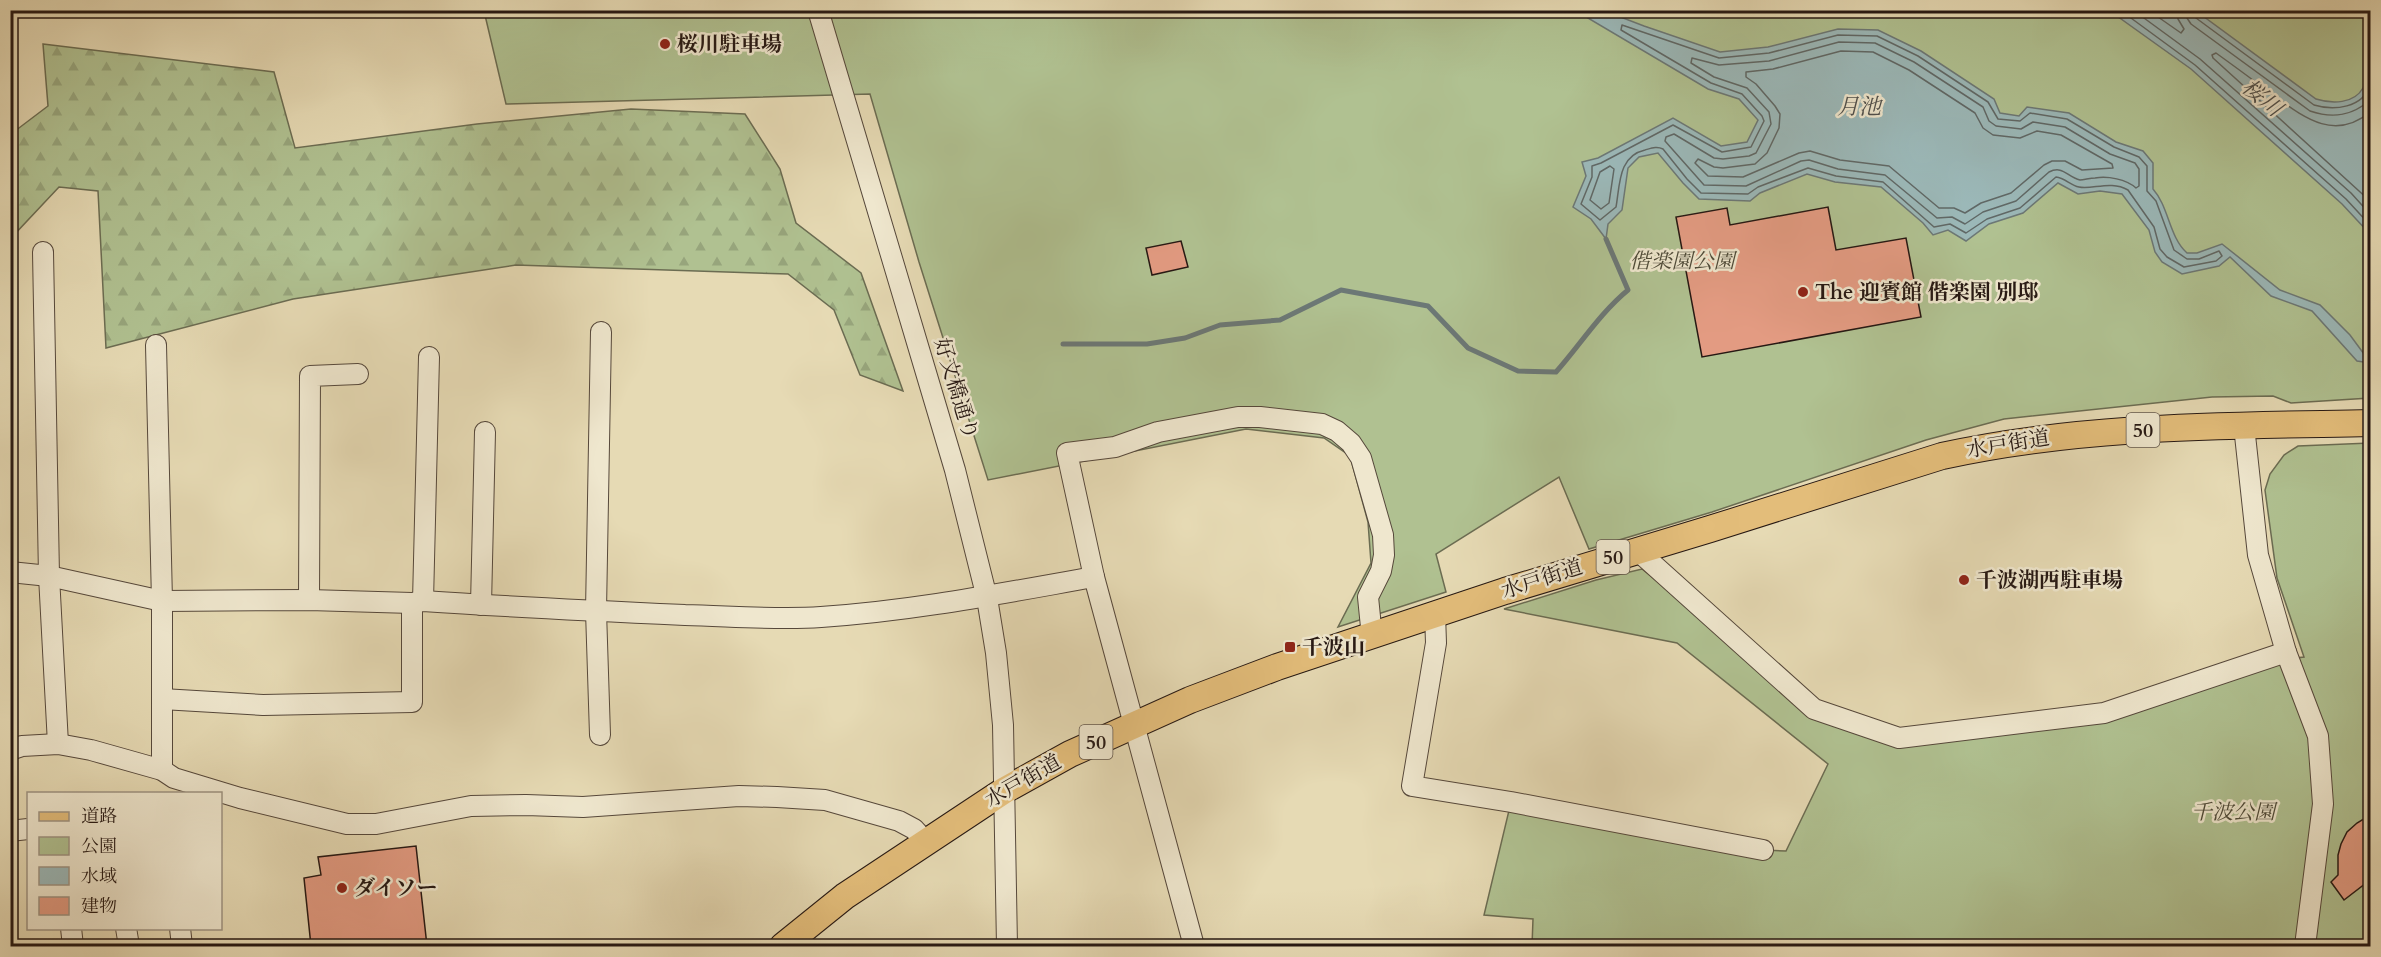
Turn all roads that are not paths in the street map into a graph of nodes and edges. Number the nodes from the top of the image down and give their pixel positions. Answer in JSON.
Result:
{"nodes":[{"id":1,"x":818,"y":10,"type":"edge"},
{"id":2,"x":43,"y":252,"type":"dead end"},
{"id":3,"x":601,"y":332,"type":"dead end"},
{"id":4,"x":156,"y":345,"type":"dead end"},
{"id":5,"x":429,"y":357,"type":"dead end"},
{"id":6,"x":358,"y":374,"type":"dead end"},
{"id":7,"x":2370,"y":423,"type":"edge"},
{"id":8,"x":2244,"y":426,"type":"junction"},
{"id":9,"x":485,"y":432,"type":"dead end"},
{"id":10,"x":1637,"y":550,"type":"junction"},
{"id":11,"x":10,"y":572,"type":"edge"},
{"id":12,"x":49,"y":576,"type":"junction"},
{"id":13,"x":1094,"y":577,"type":"junction"},
{"id":14,"x":987,"y":597,"type":"junction"},
{"id":15,"x":309,"y":600,"type":"junction"},
{"id":16,"x":162,"y":601,"type":"junction"},
{"id":17,"x":418,"y":602,"type":"junction"},
{"id":18,"x":481,"y":605,"type":"junction"},
{"id":19,"x":596,"y":612,"type":"junction"},
{"id":20,"x":1435,"y":615,"type":"junction"},
{"id":21,"x":1372,"y":637,"type":"junction"},
{"id":22,"x":2286,"y":652,"type":"junction"},
{"id":23,"x":162,"y":699,"type":"junction"},
{"id":24,"x":1135,"y":723,"type":"junction"},
{"id":25,"x":600,"y":735,"type":"dead end"},
{"id":26,"x":58,"y":744,"type":"junction"},
{"id":27,"x":10,"y":750,"type":"edge"},
{"id":28,"x":170,"y":781,"type":"edge"},
{"id":29,"x":1005,"y":790,"type":"junction"},
{"id":30,"x":215,"y":792,"type":"edge"},
{"id":31,"x":222,"y":794,"type":"edge"},
{"id":32,"x":27,"y":829,"type":"edge"},
{"id":33,"x":10,"y":831,"type":"edge"},
{"id":34,"x":926,"y":842,"type":"junction"},
{"id":35,"x":1762,"y":850,"type":"dead end"},
{"id":36,"x":71,"y":930,"type":"edge"},
{"id":37,"x":126,"y":930,"type":"edge"},
{"id":38,"x":180,"y":930,"type":"edge"},
{"id":39,"x":73,"y":946,"type":"edge"},
{"id":40,"x":129,"y":946,"type":"edge"},
{"id":41,"x":182,"y":946,"type":"edge"},
{"id":42,"x":783,"y":946,"type":"edge"},
{"id":43,"x":1007,"y":946,"type":"edge"},
{"id":44,"x":1194,"y":946,"type":"edge"},
{"id":45,"x":2305,"y":946,"type":"edge"}],
"edges":[{"from":1,"to":14,"type":"street","name":"好文橋通り"},
{"from":2,"to":12,"type":"street"},
{"from":3,"to":19,"type":"street"},
{"from":4,"to":16,"type":"street"},
{"from":5,"to":17,"type":"street"},
{"from":6,"to":15,"type":"street"},
{"from":7,"to":8,"type":"main road","name":"水戸街道","number":"50"},
{"from":8,"to":10,"type":"main road","name":"水戸街道","number":"50"},
{"from":8,"to":22,"type":"street"},
{"from":9,"to":18,"type":"street"},
{"from":10,"to":20,"type":"main road","name":"水戸街道","number":"50"},
{"from":10,"to":22,"type":"street"},
{"from":11,"to":12,"type":"street"},
{"from":12,"to":16,"type":"street"},
{"from":12,"to":26,"type":"street"},
{"from":13,"to":14,"type":"street"},
{"from":13,"to":21,"type":"street"},
{"from":13,"to":24,"type":"street"},
{"from":14,"to":19,"type":"street"},
{"from":14,"to":29,"type":"street","name":"好文橋通り"},
{"from":15,"to":16,"type":"street"},
{"from":15,"to":17,"type":"street"},
{"from":16,"to":23,"type":"street"},
{"from":17,"to":18,"type":"street"},
{"from":17,"to":23,"type":"street"},
{"from":18,"to":19,"type":"street"},
{"from":19,"to":25,"type":"street"},
{"from":20,"to":21,"type":"main road","name":"水戸街道","number":"50"},
{"from":20,"to":35,"type":"street"},
{"from":21,"to":24,"type":"main road","name":"水戸街道","number":"50"},
{"from":22,"to":45,"type":"street"},
{"from":23,"to":28,"type":"street"},
{"from":24,"to":29,"type":"main road","name":"水戸街道","number":"50"},
{"from":24,"to":44,"type":"street"},
{"from":26,"to":27,"type":"street"},
{"from":26,"to":28,"type":"street"},
{"from":28,"to":30,"type":"street"},
{"from":29,"to":34,"type":"main road","name":"水戸街道","number":"50"},
{"from":29,"to":43,"type":"street","name":"好文橋通り"},
{"from":31,"to":34,"type":"street"},
{"from":32,"to":33,"type":"street"},
{"from":34,"to":42,"type":"main road","name":"水戸街道","number":"50"},
{"from":36,"to":39,"type":"street"},
{"from":37,"to":40,"type":"street"},
{"from":38,"to":41,"type":"street"}]}
